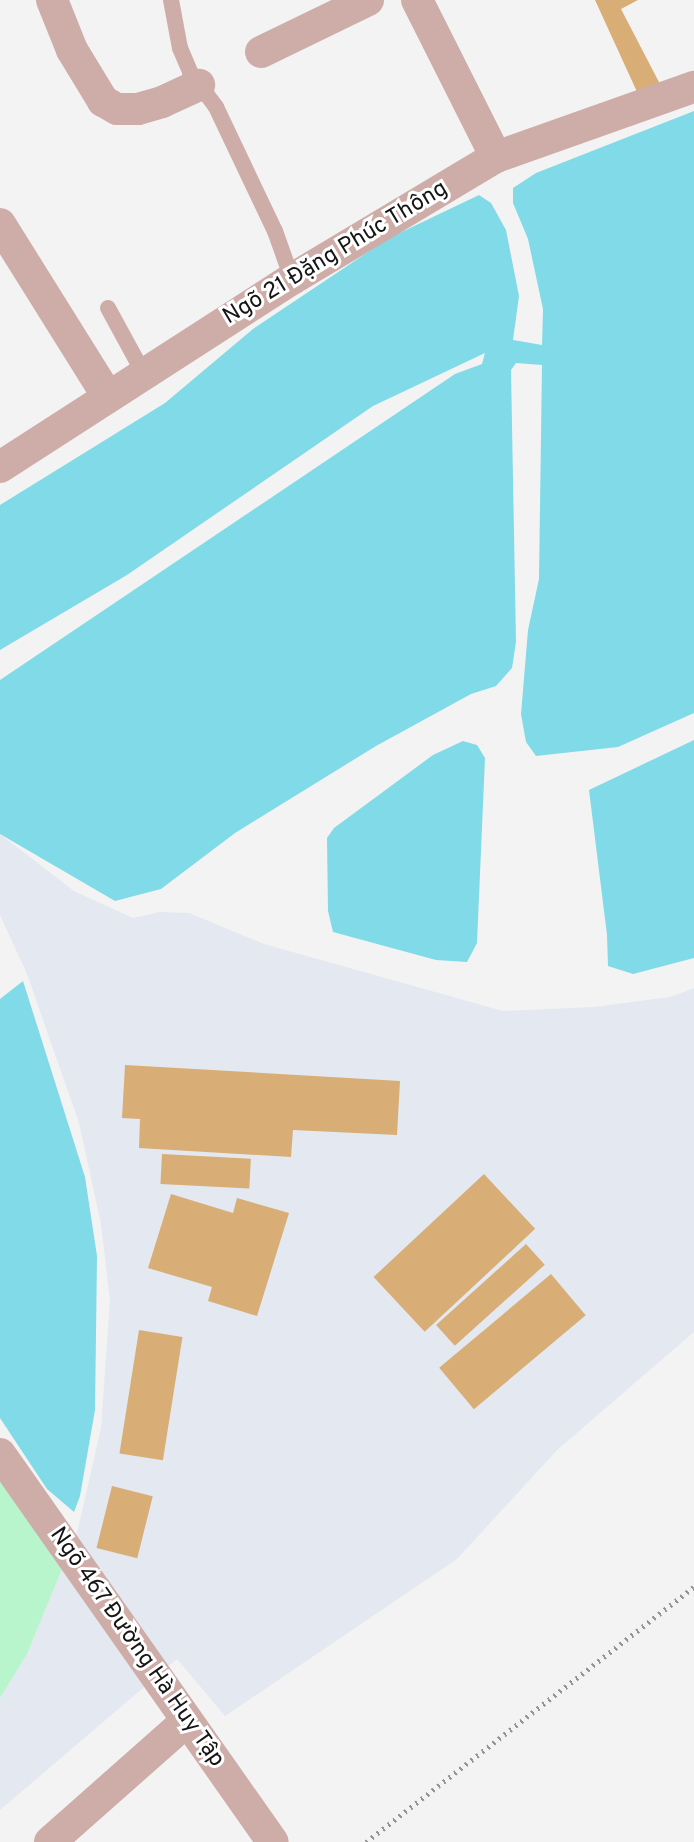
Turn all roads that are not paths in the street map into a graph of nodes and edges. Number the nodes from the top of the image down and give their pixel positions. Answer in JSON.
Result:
{"nodes":[{"id":1,"x":52,"y":0,"type":"edge"},
{"id":2,"x":172,"y":0,"type":"edge"},
{"id":3,"x":368,"y":0,"type":"edge"},
{"id":4,"x":417,"y":0,"type":"edge"},
{"id":5,"x":261,"y":52,"type":"dead end"},
{"id":6,"x":200,"y":85,"type":"junction"},
{"id":7,"x":694,"y":86,"type":"edge"},
{"id":8,"x":496,"y":157,"type":"junction"},
{"id":9,"x":0,"y":223,"type":"edge"},
{"id":10,"x":292,"y":279,"type":"junction"},
{"id":11,"x":108,"y":308,"type":"dead end"},
{"id":12,"x":144,"y":374,"type":"junction"},
{"id":13,"x":108,"y":397,"type":"junction"},
{"id":14,"x":0,"y":467,"type":"edge"},
{"id":15,"x":0,"y":1454,"type":"edge"},
{"id":16,"x":187,"y":1721,"type":"junction"},
{"id":17,"x":50,"y":1842,"type":"edge"},
{"id":18,"x":273,"y":1842,"type":"edge"}],
"edges":[{"from":1,"to":6,"type":"street"},
{"from":2,"to":6,"type":"lane"},
{"from":3,"to":5,"type":"street"},
{"from":4,"to":8,"type":"street"},
{"from":6,"to":10,"type":"lane"},
{"from":7,"to":8,"type":"street","name":"Ngõ 21 Đặng Phúc Thông"},
{"from":8,"to":10,"type":"street","name":"Ngõ 21 Đặng Phúc Thông"},
{"from":9,"to":13,"type":"street"},
{"from":10,"to":12,"type":"street","name":"Ngõ 21 Đặng Phúc Thông"},
{"from":11,"to":12,"type":"lane"},
{"from":12,"to":13,"type":"street","name":"Ngõ 21 Đặng Phúc Thông"},
{"from":13,"to":14,"type":"street","name":"Ngõ 21 Đặng Phúc Thông"},
{"from":15,"to":16,"type":"street","name":"Ngõ 467 Đường Hà Huy Tập"},
{"from":16,"to":17,"type":"street"},
{"from":16,"to":18,"type":"street","name":"Ngõ 467 Đường Hà Huy Tập"}]}
